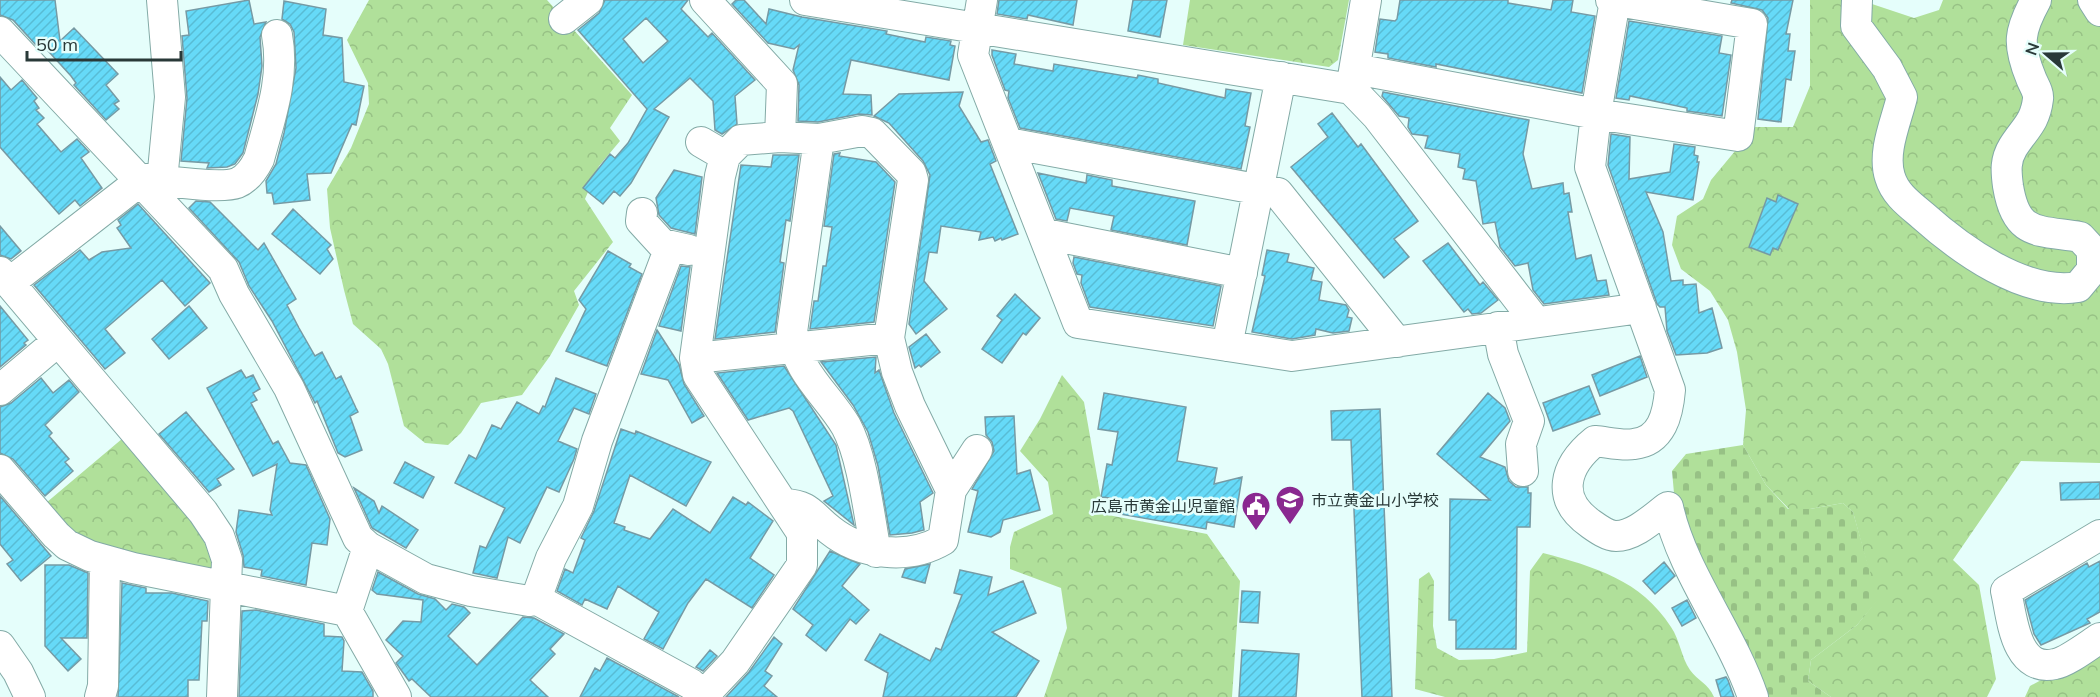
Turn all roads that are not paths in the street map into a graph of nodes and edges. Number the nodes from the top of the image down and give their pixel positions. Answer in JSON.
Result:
{"nodes":[{"id":1,"x":162,"y":0,"type":"edge"},
{"id":2,"x":588,"y":0,"type":"edge"},
{"id":3,"x":705,"y":0,"type":"edge"},
{"id":4,"x":809,"y":0,"type":"edge"},
{"id":5,"x":982,"y":0,"type":"edge"},
{"id":6,"x":1366,"y":0,"type":"edge"},
{"id":7,"x":1611,"y":0,"type":"edge"},
{"id":8,"x":1615,"y":0,"type":"edge"},
{"id":9,"x":1857,"y":0,"type":"edge"},
{"id":10,"x":2036,"y":0,"type":"edge"},
{"id":11,"x":2092,"y":0,"type":"edge"},
{"id":12,"x":2100,"y":11,"type":"edge"},
{"id":13,"x":564,"y":19,"type":"dead end"},
{"id":14,"x":977,"y":29,"type":"junction"},
{"id":15,"x":0,"y":32,"type":"edge"},
{"id":16,"x":278,"y":35,"type":"dead end"},
{"id":17,"x":1281,"y":77,"type":"junction"},
{"id":18,"x":1353,"y":79,"type":"junction"},
{"id":19,"x":1596,"y":114,"type":"junction"},
{"id":20,"x":780,"y":137,"type":"junction"},
{"id":21,"x":819,"y":139,"type":"junction"},
{"id":22,"x":1008,"y":143,"type":"junction"},
{"id":23,"x":151,"y":181,"type":"junction"},
{"id":24,"x":1259,"y":189,"type":"junction"},
{"id":25,"x":642,"y":213,"type":"dead end"},
{"id":26,"x":1044,"y":234,"type":"junction"},
{"id":27,"x":670,"y":247,"type":"junction"},
{"id":28,"x":710,"y":254,"type":"junction"},
{"id":29,"x":1242,"y":273,"type":"junction"},
{"id":30,"x":5,"y":277,"type":"edge"},
{"id":31,"x":1641,"y":308,"type":"junction"},
{"id":32,"x":1536,"y":322,"type":"junction"},
{"id":33,"x":1498,"y":327,"type":"junction"},
{"id":34,"x":890,"y":338,"type":"junction"},
{"id":35,"x":58,"y":341,"type":"junction"},
{"id":36,"x":1397,"y":342,"type":"junction"},
{"id":37,"x":1227,"y":346,"type":"junction"},
{"id":38,"x":794,"y":347,"type":"junction"},
{"id":39,"x":695,"y":358,"type":"junction"},
{"id":40,"x":0,"y":390,"type":"edge"},
{"id":41,"x":977,"y":450,"type":"dead end"},
{"id":42,"x":0,"y":470,"type":"edge"},
{"id":43,"x":1523,"y":471,"type":"dead end"},
{"id":44,"x":951,"y":490,"type":"junction"},
{"id":45,"x":784,"y":504,"type":"junction"},
{"id":46,"x":2100,"y":535,"type":"edge"},
{"id":47,"x":368,"y":547,"type":"junction"},
{"id":48,"x":876,"y":552,"type":"junction"},
{"id":49,"x":105,"y":561,"type":"junction"},
{"id":50,"x":226,"y":587,"type":"junction"},
{"id":51,"x":536,"y":598,"type":"junction"},
{"id":52,"x":347,"y":611,"type":"junction"},
{"id":53,"x":2100,"y":638,"type":"edge"},
{"id":54,"x":0,"y":646,"type":"edge"},
{"id":55,"x":704,"y":696,"type":"edge"},
{"id":56,"x":30,"y":697,"type":"edge"},
{"id":57,"x":100,"y":697,"type":"edge"},
{"id":58,"x":222,"y":697,"type":"edge"},
{"id":59,"x":396,"y":697,"type":"edge"},
{"id":60,"x":1753,"y":697,"type":"edge"}],
"edges":[{"from":1,"to":23,"type":"street"},
{"from":2,"to":13,"type":"street"},
{"from":3,"to":20,"type":"street"},
{"from":4,"to":14,"type":"street"},
{"from":5,"to":14,"type":"street"},
{"from":6,"to":18,"type":"street"},
{"from":7,"to":8,"type":"street"},
{"from":8,"to":19,"type":"street"},
{"from":8,"to":19,"type":"street"},
{"from":9,"to":10,"type":"street"},
{"from":11,"to":12,"type":"street"},
{"from":14,"to":17,"type":"street"},
{"from":14,"to":22,"type":"street"},
{"from":15,"to":23,"type":"street"},
{"from":16,"to":23,"type":"street"},
{"from":17,"to":18,"type":"street"},
{"from":17,"to":24,"type":"street"},
{"from":18,"to":19,"type":"street"},
{"from":18,"to":32,"type":"street"},
{"from":19,"to":31,"type":"street"},
{"from":20,"to":21,"type":"street"},
{"from":20,"to":28,"type":"street"},
{"from":21,"to":34,"type":"street"},
{"from":21,"to":38,"type":"street"},
{"from":22,"to":24,"type":"street"},
{"from":22,"to":26,"type":"street"},
{"from":23,"to":30,"type":"street"},
{"from":23,"to":47,"type":"street"},
{"from":24,"to":29,"type":"street"},
{"from":24,"to":36,"type":"street"},
{"from":25,"to":27,"type":"street"},
{"from":26,"to":29,"type":"street"},
{"from":26,"to":37,"type":"street"},
{"from":27,"to":28,"type":"street"},
{"from":27,"to":51,"type":"street"},
{"from":28,"to":39,"type":"street"},
{"from":29,"to":37,"type":"street"},
{"from":30,"to":35,"type":"street"},
{"from":31,"to":32,"type":"street"},
{"from":31,"to":60,"type":"street"},
{"from":32,"to":33,"type":"street"},
{"from":33,"to":36,"type":"street"},
{"from":33,"to":43,"type":"street"},
{"from":34,"to":38,"type":"street"},
{"from":34,"to":44,"type":"street"},
{"from":35,"to":40,"type":"street"},
{"from":35,"to":50,"type":"street"},
{"from":36,"to":37,"type":"street"},
{"from":38,"to":39,"type":"street"},
{"from":38,"to":48,"type":"street"},
{"from":39,"to":45,"type":"street"},
{"from":41,"to":44,"type":"street"},
{"from":42,"to":49,"type":"street"},
{"from":44,"to":48,"type":"street"},
{"from":45,"to":48,"type":"street"},
{"from":45,"to":55,"type":"street"},
{"from":46,"to":53,"type":"street"},
{"from":47,"to":51,"type":"street"},
{"from":47,"to":52,"type":"street"},
{"from":49,"to":50,"type":"street"},
{"from":49,"to":57,"type":"street"},
{"from":50,"to":52,"type":"street"},
{"from":50,"to":58,"type":"street"},
{"from":51,"to":55,"type":"street"},
{"from":52,"to":59,"type":"street"},
{"from":54,"to":56,"type":"street"}]}
